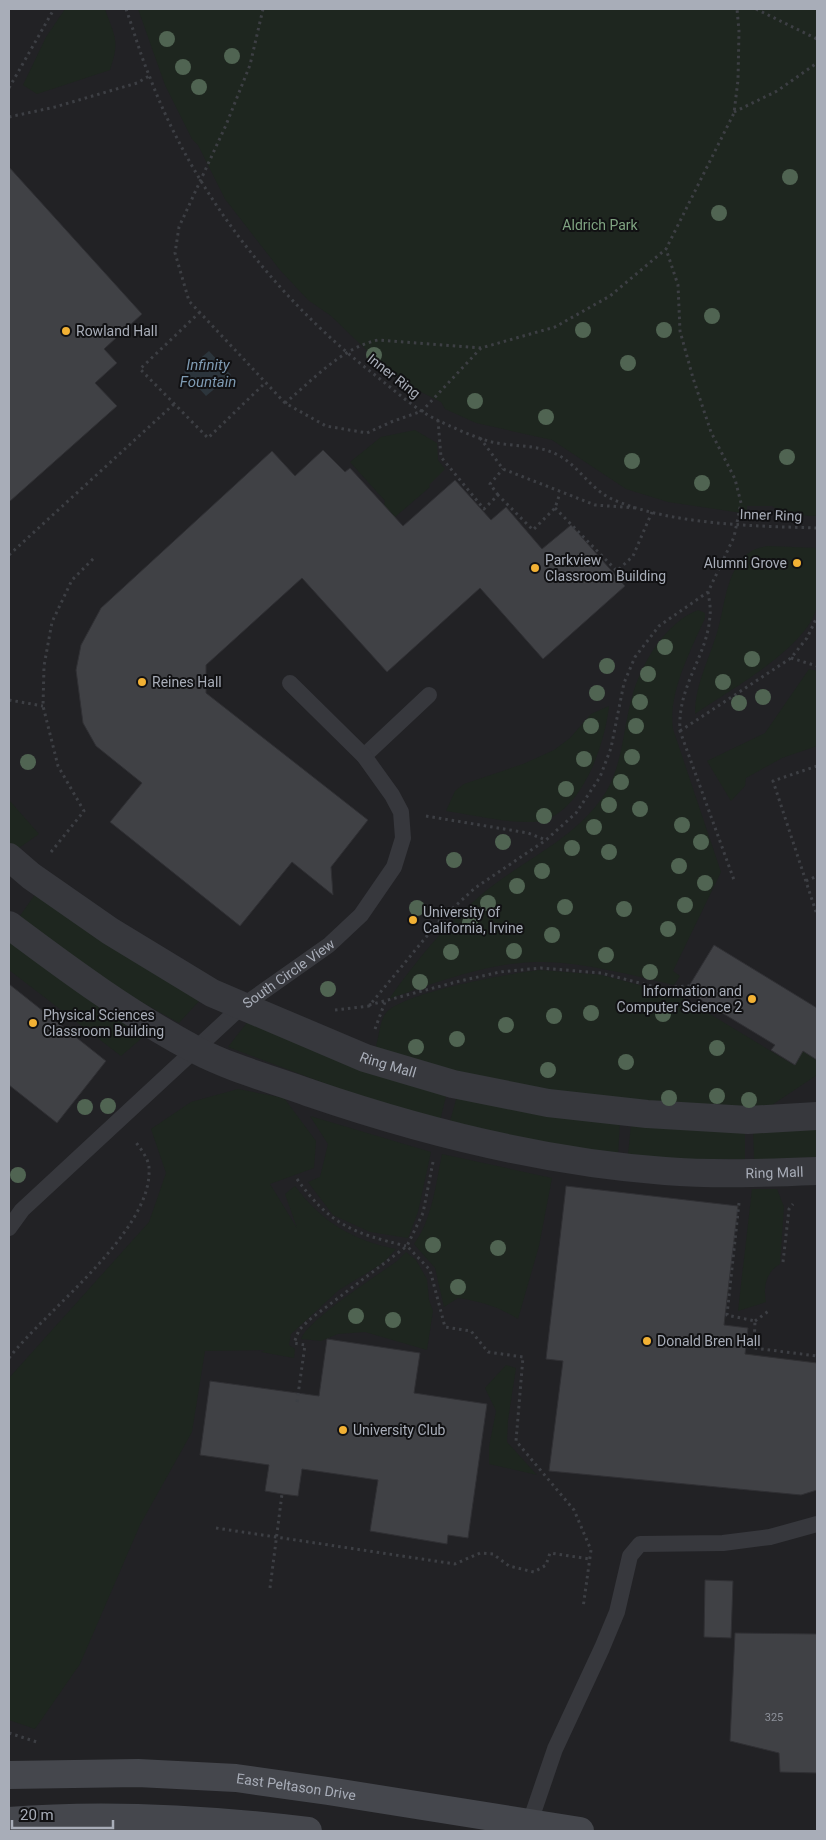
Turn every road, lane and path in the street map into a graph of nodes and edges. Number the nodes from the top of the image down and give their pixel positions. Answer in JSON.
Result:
{"nodes":[{"id":1,"x":54,"y":9,"type":"edge"},
{"id":2,"x":126,"y":9,"type":"edge"},
{"id":3,"x":263,"y":9,"type":"edge"},
{"id":4,"x":737,"y":9,"type":"edge"},
{"id":5,"x":756,"y":9,"type":"edge"},
{"id":6,"x":817,"y":38,"type":"edge"},
{"id":7,"x":817,"y":63,"type":"edge"},
{"id":8,"x":149,"y":76,"type":"junction"},
{"id":9,"x":9,"y":88,"type":"edge"},
{"id":10,"x":734,"y":113,"type":"junction"},
{"id":11,"x":9,"y":116,"type":"edge"},
{"id":12,"x":201,"y":180,"type":"junction"},
{"id":13,"x":666,"y":248,"type":"junction"},
{"id":14,"x":200,"y":312,"type":"junction"},
{"id":15,"x":481,"y":348,"type":"junction"},
{"id":16,"x":346,"y":352,"type":"junction"},
{"id":17,"x":266,"y":383,"type":"junction"},
{"id":18,"x":285,"y":403,"type":"junction"},
{"id":19,"x":174,"y":404,"type":"junction"},
{"id":20,"x":422,"y":411,"type":"junction"},
{"id":21,"x":438,"y":420,"type":"junction"},
{"id":22,"x":480,"y":437,"type":"junction"},
{"id":23,"x":503,"y":470,"type":"junction"},
{"id":24,"x":560,"y":493,"type":"junction"},
{"id":25,"x":498,"y":495,"type":"junction"},
{"id":26,"x":555,"y":508,"type":"junction"},
{"id":27,"x":642,"y":509,"type":"junction"},
{"id":28,"x":652,"y":512,"type":"junction"},
{"id":29,"x":737,"y":526,"type":"junction"},
{"id":30,"x":817,"y":528,"type":"edge"},
{"id":31,"x":9,"y":555,"type":"edge"},
{"id":32,"x":94,"y":558,"type":"dead end"},
{"id":33,"x":708,"y":592,"type":"junction"},
{"id":34,"x":817,"y":617,"type":"edge"},
{"id":35,"x":791,"y":658,"type":"junction"},
{"id":36,"x":817,"y":666,"type":"edge"},
{"id":37,"x":290,"y":684,"type":"dead end"},
{"id":38,"x":429,"y":695,"type":"dead end"},
{"id":39,"x":9,"y":700,"type":"edge"},
{"id":40,"x":43,"y":706,"type":"junction"},
{"id":41,"x":680,"y":731,"type":"junction"},
{"id":42,"x":364,"y":756,"type":"junction"},
{"id":43,"x":817,"y":766,"type":"edge"},
{"id":44,"x":84,"y":811,"type":"dead end"},
{"id":45,"x":401,"y":812,"type":"junction"},
{"id":46,"x":546,"y":840,"type":"junction"},
{"id":47,"x":9,"y":857,"type":"edge"},
{"id":48,"x":817,"y":876,"type":"edge"},
{"id":49,"x":734,"y":880,"type":"dead end"},
{"id":50,"x":806,"y":881,"type":"junction"},
{"id":51,"x":817,"y":915,"type":"edge"},
{"id":52,"x":9,"y":925,"type":"edge"},
{"id":53,"x":689,"y":986,"type":"dead end"},
{"id":54,"x":369,"y":1006,"type":"junction"},
{"id":55,"x":241,"y":1007,"type":"junction"},
{"id":56,"x":333,"y":1009,"type":"dead end"},
{"id":57,"x":196,"y":1050,"type":"junction"},
{"id":58,"x":817,"y":1116,"type":"edge"},
{"id":59,"x":120,"y":1120,"type":"junction"},
{"id":60,"x":439,"y":1132,"type":"junction"},
{"id":61,"x":817,"y":1171,"type":"edge"},
{"id":62,"x":742,"y":1173,"type":"junction"},
{"id":63,"x":297,"y":1179,"type":"dead end"},
{"id":64,"x":794,"y":1202,"type":"dead end"},
{"id":65,"x":9,"y":1228,"type":"edge"},
{"id":66,"x":407,"y":1246,"type":"junction"},
{"id":67,"x":783,"y":1262,"type":"dead end"},
{"id":68,"x":770,"y":1310,"type":"dead end"},
{"id":69,"x":755,"y":1321,"type":"junction"},
{"id":70,"x":817,"y":1356,"type":"edge"},
{"id":71,"x":9,"y":1358,"type":"edge"},
{"id":72,"x":297,"y":1402,"type":"dead end"},
{"id":73,"x":282,"y":1494,"type":"dead end"},
{"id":74,"x":817,"y":1524,"type":"edge"},
{"id":75,"x":216,"y":1528,"type":"dead end"},
{"id":76,"x":277,"y":1537,"type":"junction"},
{"id":77,"x":590,"y":1559,"type":"junction"},
{"id":78,"x":270,"y":1588,"type":"dead end"},
{"id":79,"x":583,"y":1608,"type":"dead end"},
{"id":80,"x":9,"y":1775,"type":"edge"},
{"id":81,"x":9,"y":1822,"type":"edge"},
{"id":82,"x":528,"y":1827,"type":"edge"},
{"id":83,"x":308,"y":1831,"type":"edge"},
{"id":84,"x":580,"y":1831,"type":"edge"}],
"edges":[{"from":1,"to":9,"type":"path"},
{"from":2,"to":8,"type":"path","name":"Inner Ring"},
{"from":3,"to":12,"type":"path"},
{"from":4,"to":10,"type":"path"},
{"from":5,"to":6,"type":"path"},
{"from":7,"to":10,"type":"path"},
{"from":8,"to":11,"type":"path"},
{"from":8,"to":12,"type":"path","name":"Inner Ring"},
{"from":10,"to":13,"type":"path"},
{"from":12,"to":14,"type":"path"},
{"from":12,"to":16,"type":"path","name":"Inner Ring"},
{"from":13,"to":15,"type":"path"},
{"from":13,"to":29,"type":"path"},
{"from":14,"to":17,"type":"path"},
{"from":14,"to":19,"type":"path"},
{"from":15,"to":16,"type":"path"},
{"from":15,"to":20,"type":"path"},
{"from":16,"to":18,"type":"path"},
{"from":16,"to":20,"type":"path","name":"Inner Ring"},
{"from":17,"to":18,"type":"path"},
{"from":17,"to":19,"type":"path"},
{"from":18,"to":20,"type":"path"},
{"from":19,"to":31,"type":"path"},
{"from":20,"to":21,"type":"path","name":"Inner Ring"},
{"from":21,"to":22,"type":"path","name":"Inner Ring"},
{"from":21,"to":25,"type":"path"},
{"from":22,"to":23,"type":"path"},
{"from":22,"to":27,"type":"path","name":"Inner Ring"},
{"from":23,"to":24,"type":"path"},
{"from":23,"to":25,"type":"path"},
{"from":24,"to":26,"type":"path"},
{"from":24,"to":27,"type":"path"},
{"from":25,"to":26,"type":"path"},
{"from":26,"to":28,"type":"path"},
{"from":27,"to":28,"type":"path","name":"Inner Ring"},
{"from":28,"to":29,"type":"path","name":"Inner Ring"},
{"from":29,"to":30,"type":"path","name":"Inner Ring"},
{"from":29,"to":33,"type":"path"},
{"from":32,"to":40,"type":"path"},
{"from":33,"to":41,"type":"path"},
{"from":33,"to":46,"type":"path"},
{"from":34,"to":35,"type":"path"},
{"from":35,"to":36,"type":"path"},
{"from":35,"to":41,"type":"path"},
{"from":37,"to":42,"type":"lane","name":"South Circle View"},
{"from":38,"to":42,"type":"lane"},
{"from":39,"to":40,"type":"path"},
{"from":40,"to":44,"type":"path"},
{"from":41,"to":49,"type":"path"},
{"from":42,"to":45,"type":"lane","name":"South Circle View"},
{"from":43,"to":50,"type":"path"},
{"from":45,"to":46,"type":"path"},
{"from":45,"to":55,"type":"lane","name":"South Circle View"},
{"from":46,"to":54,"type":"path"},
{"from":47,"to":55,"type":"street","name":"Ring Mall"},
{"from":48,"to":50,"type":"path"},
{"from":50,"to":51,"type":"path"},
{"from":52,"to":57,"type":"street","name":"Ring Mall"},
{"from":53,"to":54,"type":"path"},
{"from":54,"to":56,"type":"path"},
{"from":55,"to":57,"type":"lane","name":"South Circle View"},
{"from":55,"to":58,"type":"street","name":"Ring Mall"},
{"from":57,"to":59,"type":"lane","name":"South Circle View"},
{"from":57,"to":60,"type":"street","name":"Ring Mall"},
{"from":59,"to":65,"type":"lane","name":"South Circle View"},
{"from":59,"to":71,"type":"path"},
{"from":60,"to":62,"type":"street","name":"Ring Mall"},
{"from":60,"to":66,"type":"path"},
{"from":61,"to":62,"type":"street","name":"Ring Mall"},
{"from":62,"to":69,"type":"path"},
{"from":63,"to":66,"type":"path"},
{"from":64,"to":67,"type":"path"},
{"from":66,"to":72,"type":"path"},
{"from":66,"to":77,"type":"path"},
{"from":68,"to":69,"type":"path"},
{"from":69,"to":70,"type":"path"},
{"from":73,"to":76,"type":"path"},
{"from":74,"to":82,"type":"lane"},
{"from":75,"to":76,"type":"path"},
{"from":76,"to":77,"type":"path"},
{"from":76,"to":78,"type":"path"},
{"from":77,"to":79,"type":"path"},
{"from":80,"to":82,"type":"main road","name":"East Peltason Drive"},
{"from":81,"to":83,"type":"main road"},
{"from":82,"to":84,"type":"main road","name":"East Peltason Drive"}]}
